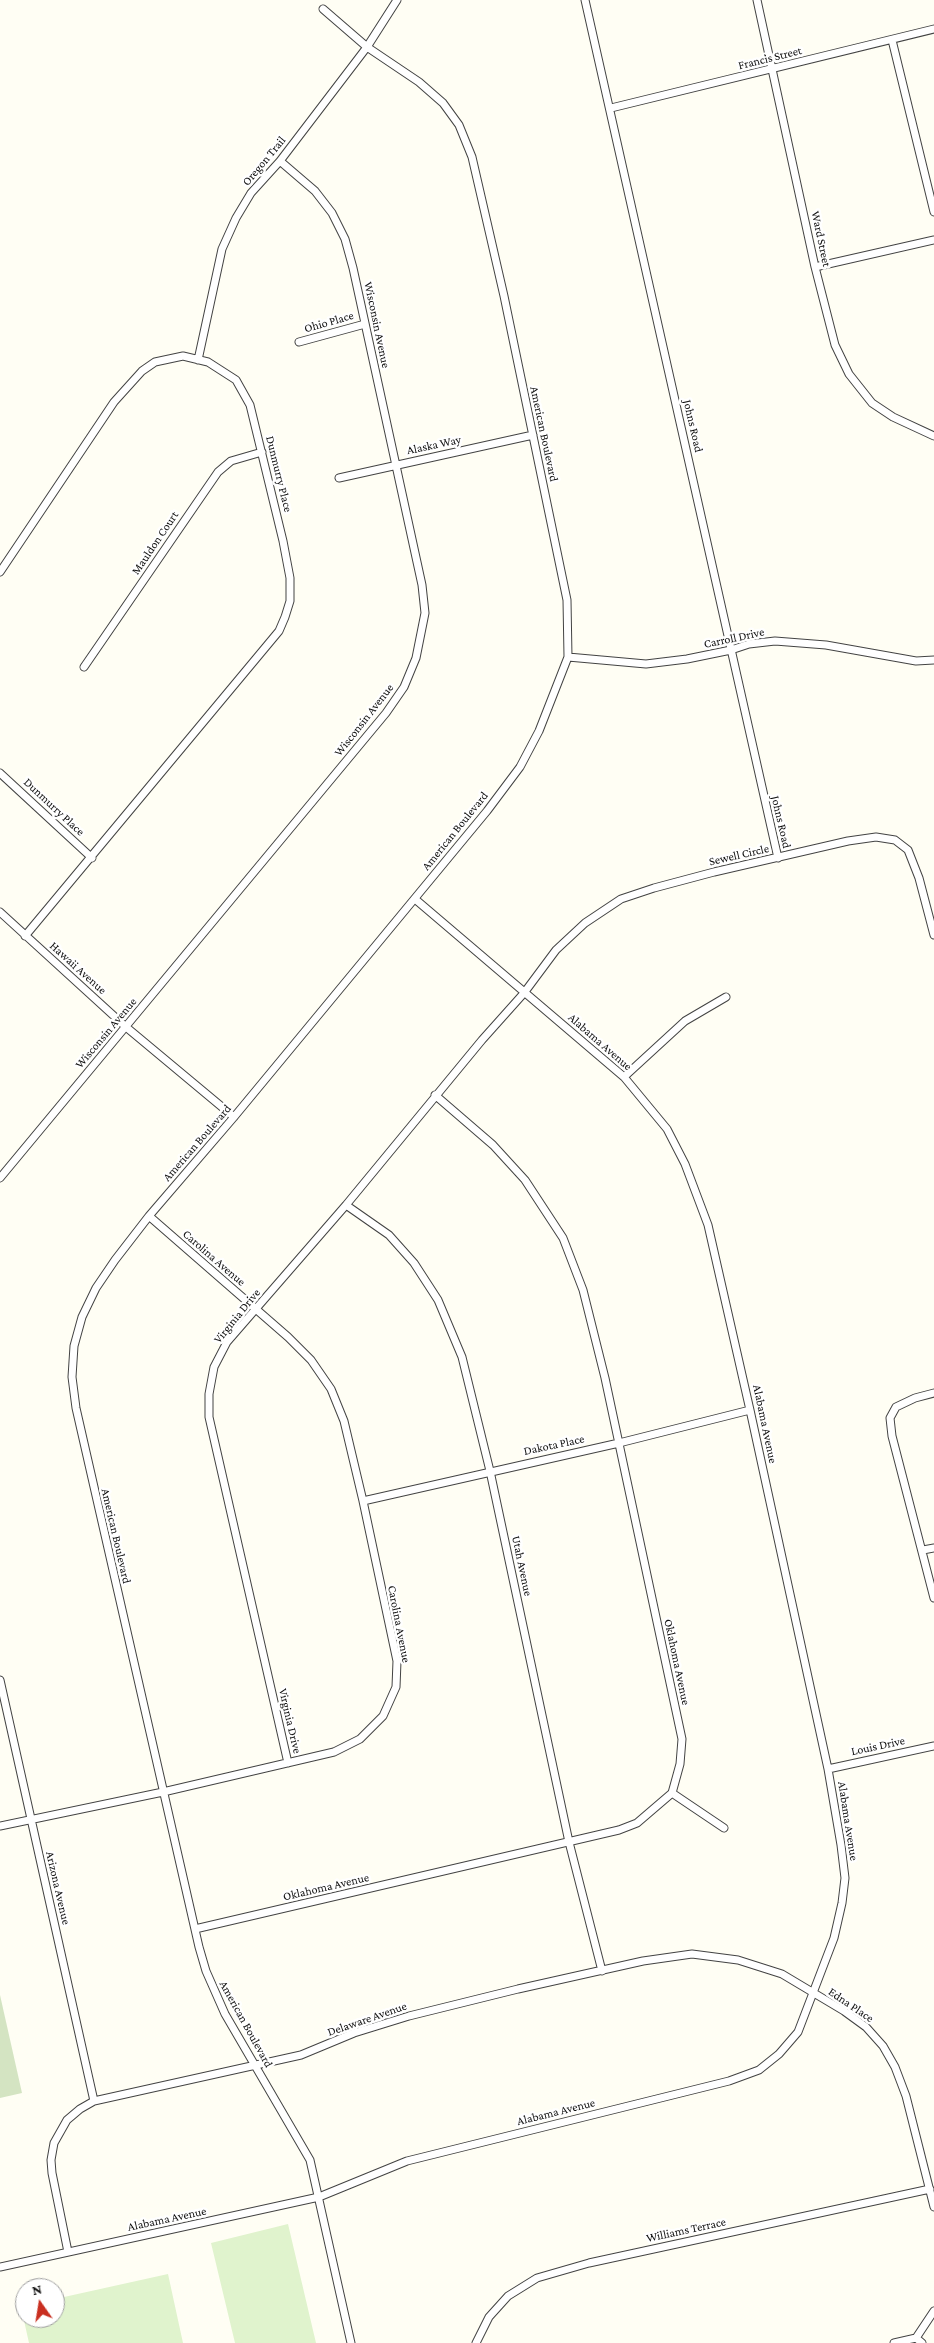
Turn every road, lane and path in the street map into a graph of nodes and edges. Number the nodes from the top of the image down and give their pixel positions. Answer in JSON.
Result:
{"nodes":[{"id":1,"x":397,"y":0,"type":"edge"},
{"id":2,"x":585,"y":0,"type":"edge"},
{"id":3,"x":757,"y":0,"type":"edge"},
{"id":4,"x":323,"y":9,"type":"dead end"},
{"id":5,"x":934,"y":29,"type":"edge"},
{"id":6,"x":892,"y":40,"type":"junction"},
{"id":7,"x":366,"y":47,"type":"junction"},
{"id":8,"x":773,"y":68,"type":"junction"},
{"id":9,"x":610,"y":108,"type":"junction"},
{"id":10,"x":280,"y":162,"type":"junction"},
{"id":11,"x":934,"y":212,"type":"edge"},
{"id":12,"x":934,"y":240,"type":"edge"},
{"id":13,"x":815,"y":267,"type":"junction"},
{"id":14,"x":365,"y":324,"type":"junction"},
{"id":15,"x":300,"y":342,"type":"dead end"},
{"id":16,"x":198,"y":360,"type":"junction"},
{"id":17,"x":533,"y":435,"type":"junction"},
{"id":18,"x":934,"y":436,"type":"edge"},
{"id":19,"x":262,"y":452,"type":"junction"},
{"id":20,"x":397,"y":464,"type":"junction"},
{"id":21,"x":339,"y":478,"type":"dead end"},
{"id":22,"x":0,"y":572,"type":"edge"},
{"id":23,"x":731,"y":650,"type":"junction"},
{"id":24,"x":568,"y":657,"type":"junction"},
{"id":25,"x":934,"y":660,"type":"edge"},
{"id":26,"x":84,"y":667,"type":"dead end"},
{"id":27,"x":0,"y":772,"type":"edge"},
{"id":28,"x":92,"y":858,"type":"junction"},
{"id":29,"x":778,"y":858,"type":"junction"},
{"id":30,"x":415,"y":899,"type":"junction"},
{"id":31,"x":0,"y":912,"type":"edge"},
{"id":32,"x":934,"y":935,"type":"edge"},
{"id":33,"x":25,"y":936,"type":"junction"},
{"id":34,"x":524,"y":993,"type":"junction"},
{"id":35,"x":726,"y":998,"type":"dead end"},
{"id":36,"x":126,"y":1026,"type":"junction"},
{"id":37,"x":624,"y":1077,"type":"junction"},
{"id":38,"x":435,"y":1095,"type":"junction"},
{"id":39,"x":234,"y":1117,"type":"junction"},
{"id":40,"x":0,"y":1178,"type":"edge"},
{"id":41,"x":346,"y":1205,"type":"junction"},
{"id":42,"x":149,"y":1216,"type":"junction"},
{"id":43,"x":256,"y":1309,"type":"junction"},
{"id":44,"x":934,"y":1393,"type":"edge"},
{"id":45,"x":750,"y":1410,"type":"junction"},
{"id":46,"x":619,"y":1443,"type":"junction"},
{"id":47,"x":490,"y":1471,"type":"junction"},
{"id":48,"x":363,"y":1501,"type":"junction"},
{"id":49,"x":934,"y":1548,"type":"edge"},
{"id":50,"x":923,"y":1550,"type":"junction"},
{"id":51,"x":934,"y":1598,"type":"edge"},
{"id":52,"x":0,"y":1684,"type":"edge"},
{"id":53,"x":934,"y":1746,"type":"edge"},
{"id":54,"x":288,"y":1764,"type":"junction"},
{"id":55,"x":828,"y":1769,"type":"junction"},
{"id":56,"x":163,"y":1792,"type":"junction"},
{"id":57,"x":672,"y":1793,"type":"junction"},
{"id":58,"x":31,"y":1819,"type":"junction"},
{"id":59,"x":0,"y":1826,"type":"edge"},
{"id":60,"x":724,"y":1828,"type":"dead end"},
{"id":61,"x":569,"y":1842,"type":"junction"},
{"id":62,"x":195,"y":1929,"type":"junction"},
{"id":63,"x":602,"y":1971,"type":"junction"},
{"id":64,"x":811,"y":1993,"type":"junction"},
{"id":65,"x":256,"y":2066,"type":"junction"},
{"id":66,"x":94,"y":2101,"type":"junction"},
{"id":67,"x":930,"y":2189,"type":"junction"},
{"id":68,"x":319,"y":2197,"type":"junction"},
{"id":69,"x":934,"y":2207,"type":"edge"},
{"id":70,"x":68,"y":2252,"type":"junction"},
{"id":71,"x":0,"y":2267,"type":"edge"},
{"id":72,"x":934,"y":2311,"type":"edge"},
{"id":73,"x":919,"y":2340,"type":"edge"},
{"id":74,"x":351,"y":2343,"type":"edge"},
{"id":75,"x":476,"y":2343,"type":"edge"},
{"id":76,"x":894,"y":2343,"type":"edge"}],
"edges":[{"from":1,"to":7,"type":"street","name":"Oregon Trail"},
{"from":2,"to":9,"type":"street","name":"Johns Road"},
{"from":3,"to":8,"type":"street","name":"Ward Street"},
{"from":4,"to":7,"type":"street","name":"American Boulevard"},
{"from":5,"to":6,"type":"street","name":"Francis Street"},
{"from":6,"to":8,"type":"street","name":"Francis Street"},
{"from":6,"to":11,"type":"street"},
{"from":7,"to":10,"type":"street","name":"Oregon Trail"},
{"from":7,"to":17,"type":"street","name":"American Boulevard"},
{"from":8,"to":9,"type":"street","name":"Francis Street"},
{"from":8,"to":13,"type":"street","name":"Ward Street"},
{"from":9,"to":23,"type":"street","name":"Johns Road"},
{"from":10,"to":14,"type":"street","name":"Wisconsin Avenue"},
{"from":10,"to":16,"type":"street","name":"Oregon Trail"},
{"from":12,"to":13,"type":"street"},
{"from":13,"to":18,"type":"street","name":"Ward Street"},
{"from":14,"to":15,"type":"street","name":"Ohio Place"},
{"from":14,"to":20,"type":"street","name":"Wisconsin Avenue"},
{"from":16,"to":19,"type":"street","name":"Dunmurry Place"},
{"from":16,"to":22,"type":"street","name":"Dunmurry Place"},
{"from":17,"to":20,"type":"street","name":"Alaska Way"},
{"from":17,"to":24,"type":"street","name":"American Boulevard"},
{"from":19,"to":26,"type":"street","name":"Mauldon Court"},
{"from":19,"to":28,"type":"street","name":"Dunmurry Place"},
{"from":20,"to":21,"type":"street","name":"Alaska Way"},
{"from":20,"to":36,"type":"street","name":"Wisconsin Avenue"},
{"from":23,"to":24,"type":"street","name":"Carroll Drive"},
{"from":23,"to":25,"type":"street","name":"Carroll Drive"},
{"from":23,"to":29,"type":"street","name":"Johns Road"},
{"from":24,"to":30,"type":"street","name":"American Boulevard"},
{"from":27,"to":28,"type":"street","name":"Dunmurry Place"},
{"from":28,"to":33,"type":"street","name":"Dunmurry Place"},
{"from":29,"to":32,"type":"street","name":"Sewell Circle"},
{"from":29,"to":34,"type":"street","name":"Sewell Circle"},
{"from":30,"to":34,"type":"street","name":"Alabama Avenue"},
{"from":30,"to":39,"type":"street","name":"American Boulevard"},
{"from":31,"to":33,"type":"street","name":"Hawaii Avenue"},
{"from":33,"to":36,"type":"street","name":"Hawaii Avenue"},
{"from":34,"to":37,"type":"street","name":"Alabama Avenue"},
{"from":34,"to":38,"type":"street","name":"Virginia Drive"},
{"from":35,"to":37,"type":"street"},
{"from":36,"to":39,"type":"street","name":"Hawaii Avenue"},
{"from":36,"to":40,"type":"street","name":"Wisconsin Avenue"},
{"from":37,"to":45,"type":"street","name":"Alabama Avenue"},
{"from":38,"to":41,"type":"street","name":"Virginia Drive"},
{"from":38,"to":46,"type":"street","name":"Oklahoma Avenue"},
{"from":39,"to":42,"type":"street","name":"American Boulevard"},
{"from":41,"to":43,"type":"street","name":"Virginia Drive"},
{"from":41,"to":47,"type":"street","name":"Utah Avenue"},
{"from":42,"to":43,"type":"street","name":"Carolina Avenue"},
{"from":42,"to":56,"type":"street","name":"American Boulevard"},
{"from":43,"to":48,"type":"street","name":"Carolina Avenue"},
{"from":43,"to":54,"type":"street","name":"Virginia Drive"},
{"from":44,"to":50,"type":"street"},
{"from":45,"to":46,"type":"street","name":"Dakota Place"},
{"from":45,"to":55,"type":"street","name":"Alabama Avenue"},
{"from":46,"to":47,"type":"street","name":"Dakota Place"},
{"from":46,"to":57,"type":"street","name":"Oklahoma Avenue"},
{"from":47,"to":48,"type":"street","name":"Dakota Place"},
{"from":47,"to":61,"type":"street","name":"Utah Avenue"},
{"from":48,"to":54,"type":"street","name":"Carolina Avenue"},
{"from":49,"to":50,"type":"street"},
{"from":50,"to":51,"type":"street"},
{"from":52,"to":58,"type":"street","name":"Arizona Avenue"},
{"from":53,"to":55,"type":"street","name":"Louis Drive"},
{"from":54,"to":56,"type":"street","name":"Carolina Avenue"},
{"from":55,"to":64,"type":"street","name":"Alabama Avenue"},
{"from":56,"to":58,"type":"street","name":"Carolina Avenue"},
{"from":56,"to":62,"type":"street","name":"American Boulevard"},
{"from":57,"to":60,"type":"street"},
{"from":57,"to":61,"type":"street","name":"Oklahoma Avenue"},
{"from":58,"to":59,"type":"street","name":"Carolina Avenue"},
{"from":58,"to":66,"type":"street","name":"Arizona Avenue"},
{"from":61,"to":62,"type":"street","name":"Oklahoma Avenue"},
{"from":61,"to":63,"type":"street","name":"Utah Avenue"},
{"from":62,"to":65,"type":"street","name":"American Boulevard"},
{"from":63,"to":64,"type":"street","name":"Delaware Avenue"},
{"from":63,"to":65,"type":"street","name":"Delaware Avenue"},
{"from":64,"to":67,"type":"street","name":"Edna Place"},
{"from":64,"to":68,"type":"street","name":"Alabama Avenue"},
{"from":65,"to":66,"type":"street","name":"Delaware Avenue"},
{"from":65,"to":68,"type":"street","name":"American Boulevard"},
{"from":66,"to":70,"type":"street","name":"Delaware Avenue"},
{"from":67,"to":69,"type":"street","name":"Edna Place"},
{"from":67,"to":75,"type":"street","name":"Williams Terrace"},
{"from":68,"to":70,"type":"street","name":"Alabama Avenue"},
{"from":68,"to":74,"type":"street","name":"American Boulevard"},
{"from":70,"to":71,"type":"street","name":"Alabama Avenue"},
{"from":72,"to":73,"type":"street"},
{"from":73,"to":76,"type":"street"}]}
